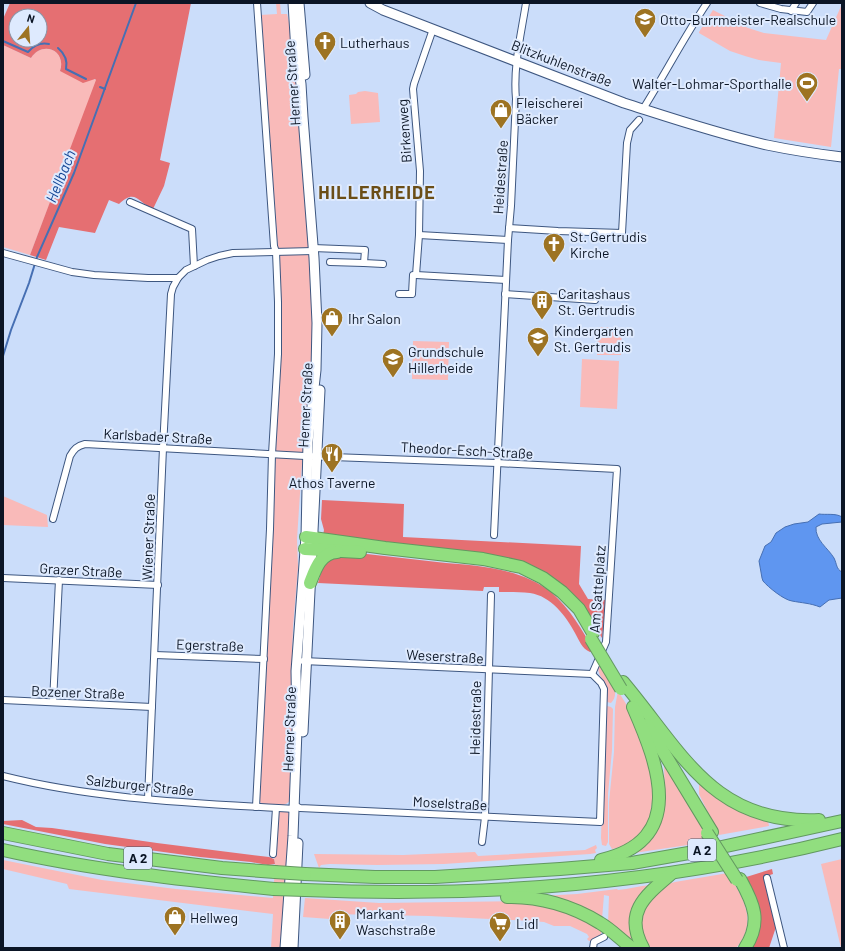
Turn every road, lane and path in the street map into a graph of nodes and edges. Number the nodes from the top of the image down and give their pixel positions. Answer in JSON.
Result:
{"nodes":[{"id":1,"x":257,"y":3,"type":"edge"},
{"id":2,"x":292,"y":3,"type":"edge"},
{"id":3,"x":306,"y":3,"type":"edge"},
{"id":4,"x":362,"y":3,"type":"edge"},
{"id":5,"x":370,"y":3,"type":"edge"},
{"id":6,"x":526,"y":3,"type":"edge"},
{"id":7,"x":707,"y":3,"type":"edge"},
{"id":8,"x":760,"y":3,"type":"edge"},
{"id":9,"x":796,"y":3,"type":"edge"},
{"id":10,"x":813,"y":3,"type":"edge"},
{"id":11,"x":385,"y":6,"type":"edge"},
{"id":12,"x":300,"y":8,"type":"edge"},
{"id":13,"x":791,"y":11,"type":"junction"},
{"id":14,"x":432,"y":29,"type":"junction"},
{"id":15,"x":516,"y":61,"type":"junction"},
{"id":16,"x":644,"y":109,"type":"junction"},
{"id":17,"x":639,"y":120,"type":"dead end"},
{"id":18,"x":842,"y":157,"type":"edge"},
{"id":19,"x":130,"y":202,"type":"dead end"},
{"id":20,"x":509,"y":228,"type":"junction"},
{"id":21,"x":419,"y":235,"type":"junction"},
{"id":22,"x":508,"y":240,"type":"junction"},
{"id":23,"x":314,"y":249,"type":"junction"},
{"id":24,"x":276,"y":252,"type":"junction"},
{"id":25,"x":3,"y":253,"type":"edge"},
{"id":26,"x":330,"y":262,"type":"dead end"},
{"id":27,"x":364,"y":263,"type":"junction"},
{"id":28,"x":383,"y":264,"type":"dead end"},
{"id":29,"x":194,"y":266,"type":"junction"},
{"id":30,"x":416,"y":275,"type":"junction"},
{"id":31,"x":178,"y":278,"type":"junction"},
{"id":32,"x":506,"y":280,"type":"junction"},
{"id":33,"x":399,"y":294,"type":"dead end"},
{"id":34,"x":505,"y":294,"type":"junction"},
{"id":35,"x":595,"y":300,"type":"dead end"},
{"id":36,"x":163,"y":448,"type":"junction"},
{"id":37,"x":272,"y":454,"type":"junction"},
{"id":38,"x":312,"y":456,"type":"junction"},
{"id":39,"x":497,"y":463,"type":"junction"},
{"id":40,"x":617,"y":469,"type":"joint"},
{"id":41,"x":53,"y":519,"type":"dead end"},
{"id":42,"x":494,"y":535,"type":"dead end"},
{"id":43,"x":309,"y":543,"type":"junction"},
{"id":44,"x":344,"y":551,"type":"junction"},
{"id":45,"x":3,"y":578,"type":"edge"},
{"id":46,"x":58,"y":580,"type":"junction"},
{"id":47,"x":310,"y":583,"type":"junction"},
{"id":48,"x":158,"y":585,"type":"junction"},
{"id":49,"x":491,"y":595,"type":"dead end"},
{"id":50,"x":592,"y":636,"type":"junction"},
{"id":51,"x":155,"y":655,"type":"junction"},
{"id":52,"x":264,"y":659,"type":"junction"},
{"id":53,"x":302,"y":661,"type":"junction"},
{"id":54,"x":488,"y":670,"type":"junction"},
{"id":55,"x":592,"y":674,"type":"junction"},
{"id":56,"x":622,"y":685,"type":"junction"},
{"id":57,"x":3,"y":700,"type":"edge"},
{"id":58,"x":53,"y":702,"type":"junction"},
{"id":59,"x":152,"y":707,"type":"junction"},
{"id":60,"x":633,"y":707,"type":"junction"},
{"id":61,"x":3,"y":776,"type":"edge"},
{"id":62,"x":148,"y":799,"type":"junction"},
{"id":63,"x":256,"y":807,"type":"junction"},
{"id":64,"x":276,"y":808,"type":"junction"},
{"id":65,"x":296,"y":808,"type":"junction"},
{"id":66,"x":485,"y":817,"type":"junction"},
{"id":67,"x":842,"y":820,"type":"edge"},
{"id":68,"x":709,"y":832,"type":"junction"},
{"id":69,"x":3,"y":833,"type":"edge"},
{"id":70,"x":842,"y":839,"type":"edge"},
{"id":71,"x":482,"y":842,"type":"dead end"},
{"id":72,"x":3,"y":850,"type":"edge"},
{"id":73,"x":273,"y":854,"type":"dead end"},
{"id":74,"x":560,"y":869,"type":"junction"},
{"id":75,"x":672,"y":873,"type":"junction"},
{"id":76,"x":767,"y":878,"type":"dead end"},
{"id":77,"x":738,"y":880,"type":"junction"},
{"id":78,"x":463,"y":892,"type":"junction"},
{"id":79,"x":605,"y":929,"type":"junction"},
{"id":80,"x":285,"y":948,"type":"edge"},
{"id":81,"x":293,"y":948,"type":"edge"},
{"id":82,"x":593,"y":948,"type":"edge"},
{"id":83,"x":632,"y":948,"type":"edge"},
{"id":84,"x":643,"y":948,"type":"edge"},
{"id":85,"x":739,"y":948,"type":"edge"},
{"id":86,"x":745,"y":948,"type":"edge"},
{"id":87,"x":784,"y":948,"type":"edge"}],
"edges":[{"from":1,"to":24,"type":"street","name":"Herner Straße"},
{"from":2,"to":23,"type":"main road","name":"Herner Straße"},
{"from":3,"to":12,"type":"main road"},
{"from":4,"to":11,"type":"main road"},
{"from":5,"to":11,"type":"main road","name":"Blitzkuhlenstraße"},
{"from":6,"to":15,"type":"street","name":"Heidestraße"},
{"from":7,"to":16,"type":"street"},
{"from":8,"to":13,"type":"street"},
{"from":9,"to":13,"type":"street"},
{"from":10,"to":13,"type":"street"},
{"from":11,"to":14,"type":"main road","name":"Blitzkuhlenstraße"},
{"from":12,"to":23,"type":"main road","name":"Herner Straße"},
{"from":14,"to":15,"type":"main road","name":"Blitzkuhlenstraße"},
{"from":14,"to":21,"type":"street","name":"Birkenweg"},
{"from":15,"to":16,"type":"main road","name":"Blitzkuhlenstraße"},
{"from":15,"to":20,"type":"street","name":"Heidestraße"},
{"from":16,"to":18,"type":"main road","name":"Blitzkuhlenstraße"},
{"from":17,"to":20,"type":"street"},
{"from":19,"to":29,"type":"street"},
{"from":20,"to":22,"type":"street","name":"Heidestraße"},
{"from":21,"to":22,"type":"street"},
{"from":21,"to":30,"type":"street","name":"Birkenweg"},
{"from":22,"to":32,"type":"street","name":"Heidestraße"},
{"from":23,"to":24,"type":"street"},
{"from":23,"to":27,"type":"street"},
{"from":23,"to":38,"type":"main road","name":"Herner Straße"},
{"from":24,"to":29,"type":"street"},
{"from":24,"to":37,"type":"street","name":"Herner Straße"},
{"from":25,"to":31,"type":"street"},
{"from":26,"to":27,"type":"street"},
{"from":27,"to":28,"type":"street"},
{"from":29,"to":31,"type":"street"},
{"from":30,"to":32,"type":"street"},
{"from":30,"to":33,"type":"street","name":"Birkenweg"},
{"from":31,"to":36,"type":"street","name":"Wiener Straße"},
{"from":32,"to":34,"type":"street","name":"Heidestraße"},
{"from":34,"to":35,"type":"street"},
{"from":34,"to":39,"type":"street","name":"Heidestraße"},
{"from":36,"to":37,"type":"street","name":"Karlsbader Straße"},
{"from":36,"to":41,"type":"street","name":"Karlsbader Straße"},
{"from":36,"to":48,"type":"street","name":"Wiener Straße"},
{"from":37,"to":38,"type":"street","name":"Karlsbader Straße"},
{"from":37,"to":52,"type":"street","name":"Herner Straße"},
{"from":38,"to":39,"type":"street","name":"Theodor-Esch-Straße"},
{"from":38,"to":43,"type":"main road","name":"Herner Straße"},
{"from":39,"to":40,"type":"street","name":"Theodor-Esch-Straße"},
{"from":39,"to":42,"type":"street","name":"Heidestraße"},
{"from":40,"to":55,"type":"street","name":"Am Sattelplatz"},
{"from":43,"to":44,"type":"highway"},
{"from":43,"to":47,"type":"main road","name":"Herner Straße"},
{"from":43,"to":50,"type":"highway"},
{"from":43,"to":53,"type":"main road","name":"Herner Straße"},
{"from":44,"to":47,"type":"highway"},
{"from":44,"to":50,"type":"highway"},
{"from":45,"to":46,"type":"street","name":"Grazer Straße"},
{"from":46,"to":48,"type":"street","name":"Grazer Straße"},
{"from":46,"to":58,"type":"street"},
{"from":47,"to":53,"type":"main road","name":"Herner Straße"},
{"from":48,"to":51,"type":"street","name":"Wiener Straße"},
{"from":49,"to":54,"type":"street","name":"Heidestraße"},
{"from":50,"to":56,"type":"highway"},
{"from":51,"to":52,"type":"street","name":"Egerstraße"},
{"from":51,"to":59,"type":"street","name":"Wiener Straße"},
{"from":52,"to":63,"type":"street","name":"Herner Straße"},
{"from":53,"to":54,"type":"street","name":"Weserstraße"},
{"from":53,"to":65,"type":"main road","name":"Herner Straße"},
{"from":54,"to":55,"type":"street","name":"Weserstraße"},
{"from":54,"to":66,"type":"street","name":"Heidestraße"},
{"from":55,"to":66,"type":"street","name":"Moselstraße"},
{"from":56,"to":60,"type":"highway"},
{"from":56,"to":67,"type":"highway"},
{"from":56,"to":68,"type":"highway"},
{"from":57,"to":58,"type":"street","name":"Bozener Straße"},
{"from":58,"to":59,"type":"street","name":"Bozener Straße"},
{"from":59,"to":62,"type":"street","name":"Wiener Straße"},
{"from":60,"to":68,"type":"highway"},
{"from":60,"to":74,"type":"highway"},
{"from":61,"to":62,"type":"street","name":"Salzburger Straße"},
{"from":62,"to":63,"type":"street","name":"Salzburger Straße"},
{"from":63,"to":64,"type":"street","name":"Salzburger Straße"},
{"from":64,"to":65,"type":"street","name":"Salzburger Straße"},
{"from":64,"to":73,"type":"street"},
{"from":65,"to":66,"type":"street","name":"Moselstraße"},
{"from":65,"to":80,"type":"main road","name":"Herner Straße"},
{"from":65,"to":81,"type":"main road","name":"Herner Straße"},
{"from":66,"to":71,"type":"street","name":"Heidestraße"},
{"from":67,"to":74,"type":"highway","number":"A 2"},
{"from":68,"to":77,"type":"highway"},
{"from":69,"to":74,"type":"highway","number":"A 2","bridge":true},
{"from":70,"to":75,"type":"highway","number":"A 2"},
{"from":72,"to":78,"type":"highway","number":"A 2","bridge":true},
{"from":75,"to":78,"type":"highway","number":"A 2"},
{"from":75,"to":84,"type":"highway"},
{"from":76,"to":87,"type":"street"},
{"from":77,"to":85,"type":"highway"},
{"from":77,"to":86,"type":"highway"},
{"from":78,"to":79,"type":"highway"},
{"from":79,"to":82,"type":"street"},
{"from":79,"to":83,"type":"highway"}]}
